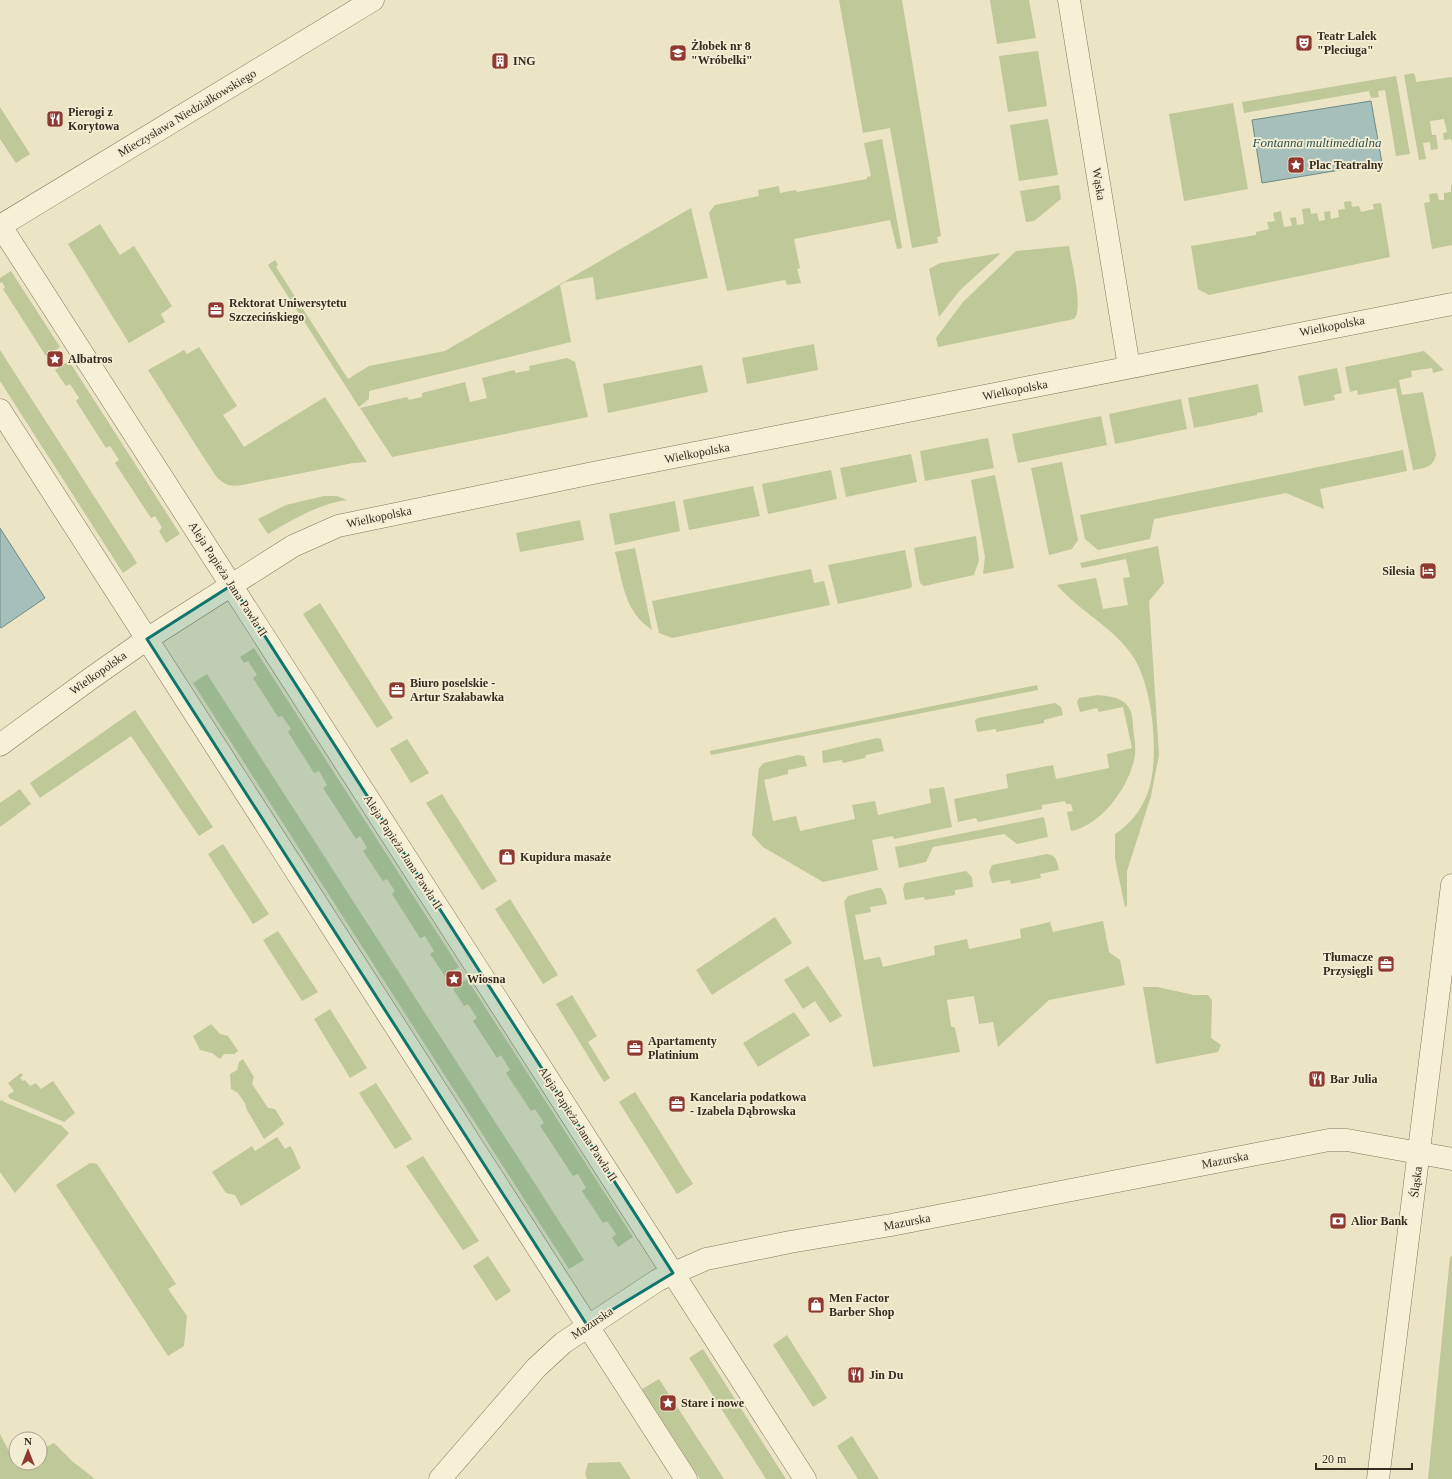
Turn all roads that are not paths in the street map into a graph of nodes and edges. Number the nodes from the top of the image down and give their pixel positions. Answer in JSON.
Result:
{"nodes":[{"id":1,"x":374,"y":0,"type":"edge"},
{"id":2,"x":1069,"y":0,"type":"edge"},
{"id":3,"x":0,"y":226,"type":"edge"},
{"id":4,"x":1452,"y":304,"type":"edge"},
{"id":5,"x":1129,"y":367,"type":"junction"},
{"id":6,"x":0,"y":410,"type":"edge"},
{"id":7,"x":232,"y":585,"type":"junction"},
{"id":8,"x":147,"y":639,"type":"junction"},
{"id":9,"x":0,"y":745,"type":"edge"},
{"id":10,"x":1452,"y":886,"type":"edge"},
{"id":11,"x":1419,"y":1153,"type":"junction"},
{"id":12,"x":1452,"y":1159,"type":"edge"},
{"id":13,"x":673,"y":1273,"type":"junction"},
{"id":14,"x":587,"y":1325,"type":"junction"},
{"id":15,"x":440,"y":1479,"type":"edge"},
{"id":16,"x":686,"y":1479,"type":"edge"},
{"id":17,"x":805,"y":1479,"type":"edge"},
{"id":18,"x":1378,"y":1479,"type":"edge"}],
"edges":[{"from":1,"to":3,"type":"street","name":"Mieczysława Niedziałkowskiego"},
{"from":2,"to":5,"type":"street","name":"Wąska"},
{"from":3,"to":7,"type":"street","name":"Aleja Papieża Jana Pawła II"},
{"from":4,"to":5,"type":"street","name":"Wielkopolska"},
{"from":5,"to":7,"type":"street","name":"Wielkopolska"},
{"from":6,"to":8,"type":"street"},
{"from":7,"to":8,"type":"street","name":"Wielkopolska"},
{"from":7,"to":13,"type":"street","name":"Aleja Papieża Jana Pawła II"},
{"from":8,"to":9,"type":"street","name":"Wielkopolska"},
{"from":8,"to":14,"type":"street"},
{"from":10,"to":11,"type":"street","name":"Śląska"},
{"from":11,"to":12,"type":"street","name":"Mazurska"},
{"from":11,"to":13,"type":"street","name":"Mazurska"},
{"from":11,"to":18,"type":"street","name":"Śląska"},
{"from":13,"to":14,"type":"street","name":"Mazurska"},
{"from":13,"to":17,"type":"street","name":"Aleja Papieża Jana Pawła II"},
{"from":14,"to":15,"type":"street","name":"Mazurska"},
{"from":14,"to":16,"type":"street"}]}
